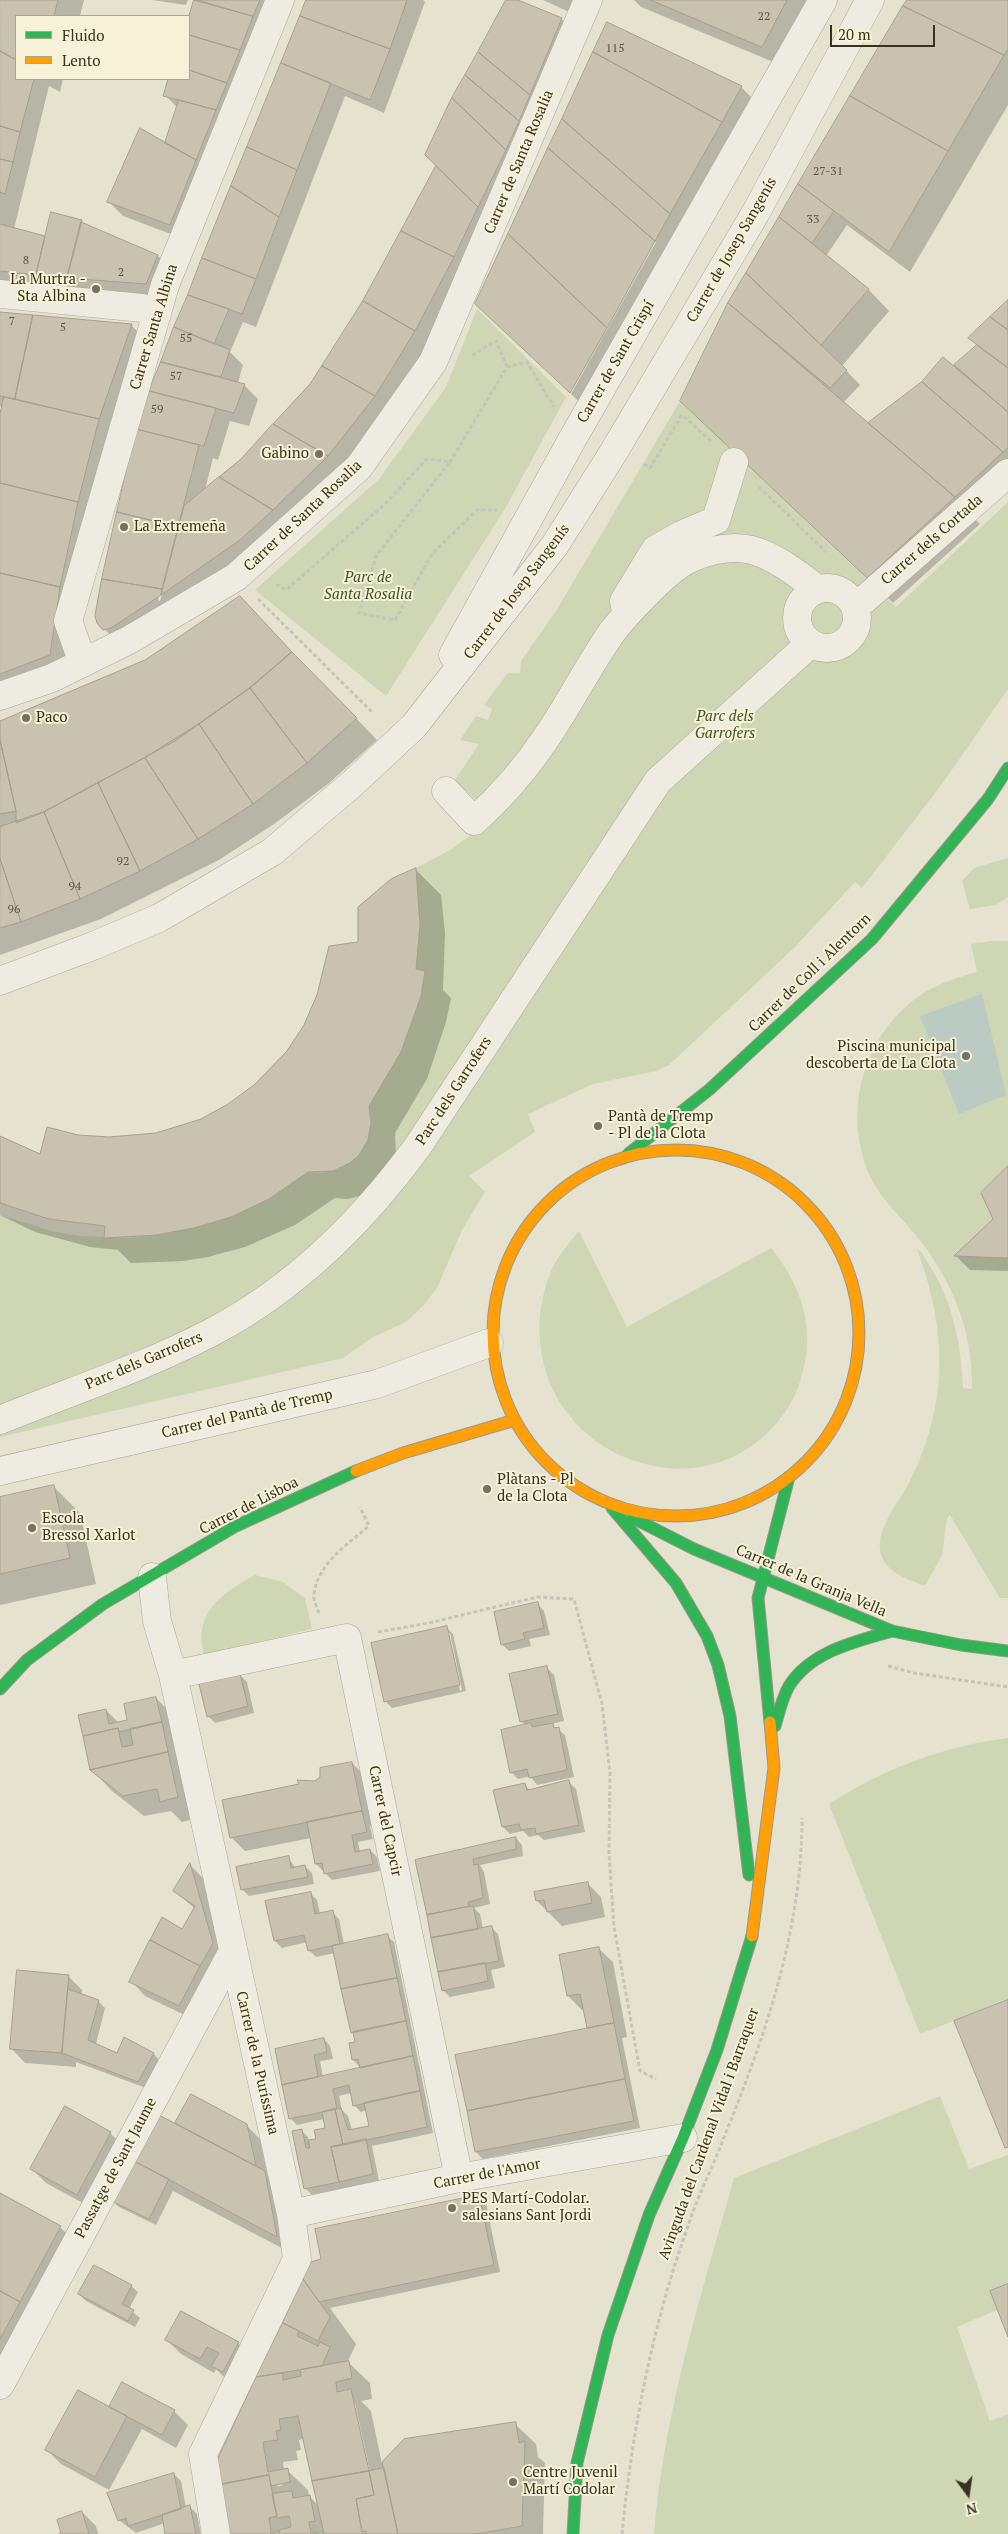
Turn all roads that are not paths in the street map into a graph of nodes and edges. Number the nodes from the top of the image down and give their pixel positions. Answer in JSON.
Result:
{"nodes":[{"id":1,"x":280,"y":0,"type":"edge"},
{"id":2,"x":588,"y":0,"type":"edge"},
{"id":3,"x":823,"y":0,"type":"edge"},
{"id":4,"x":870,"y":0,"type":"edge"},
{"id":5,"x":0,"y":294,"type":"edge"},
{"id":6,"x":157,"y":314,"type":"junction"},
{"id":7,"x":734,"y":462,"type":"dead end"},
{"id":8,"x":1008,"y":473,"type":"edge"},
{"id":9,"x":817,"y":589,"type":"junction"},
{"id":10,"x":853,"y":603,"type":"junction"},
{"id":11,"x":627,"y":615,"type":"junction"},
{"id":12,"x":808,"y":642,"type":"junction"},
{"id":13,"x":82,"y":663,"type":"junction"},
{"id":14,"x":0,"y":696,"type":"edge"},
{"id":15,"x":414,"y":726,"type":"junction"},
{"id":16,"x":1008,"y":768,"type":"edge"},
{"id":17,"x":446,"y":791,"type":"dead end"},
{"id":18,"x":0,"y":981,"type":"edge"},
{"id":19,"x":628,"y":1154,"type":"junction"},
{"id":20,"x":489,"y":1343,"type":"junction"},
{"id":21,"x":0,"y":1420,"type":"edge"},
{"id":22,"x":515,"y":1420,"type":"junction"},
{"id":23,"x":0,"y":1471,"type":"edge"},
{"id":24,"x":789,"y":1477,"type":"junction"},
{"id":25,"x":612,"y":1508,"type":"junction"},
{"id":26,"x":152,"y":1577,"type":"junction"},
{"id":27,"x":763,"y":1578,"type":"junction"},
{"id":28,"x":892,"y":1631,"type":"junction"},
{"id":29,"x":1008,"y":1651,"type":"edge"},
{"id":30,"x":173,"y":1675,"type":"junction"},
{"id":31,"x":0,"y":1689,"type":"edge"},
{"id":32,"x":772,"y":1735,"type":"junction"},
{"id":33,"x":754,"y":1913,"type":"junction"},
{"id":34,"x":232,"y":1951,"type":"junction"},
{"id":35,"x":683,"y":2138,"type":"junction"},
{"id":36,"x":459,"y":2178,"type":"junction"},
{"id":37,"x":291,"y":2214,"type":"junction"},
{"id":38,"x":0,"y":2385,"type":"edge"},
{"id":39,"x":216,"y":2534,"type":"edge"},
{"id":40,"x":573,"y":2534,"type":"edge"}],
"edges":[{"from":1,"to":6,"type":"street","name":"Carrer Santa Albina"},
{"from":2,"to":13,"type":"street","name":"Carrer de Santa Rosalia"},
{"from":3,"to":15,"type":"street","name":"Carrer de Sant Crispí"},
{"from":4,"to":15,"type":"street","name":"Carrer de Josep Sangenís"},
{"from":5,"to":6,"type":"street"},
{"from":6,"to":13,"type":"street","name":"Carrer Santa Albina"},
{"from":7,"to":11,"type":"street"},
{"from":8,"to":10,"type":"street","name":"Carrer dels Cortada"},
{"from":9,"to":10,"type":"street"},
{"from":9,"to":11,"type":"street"},
{"from":9,"to":12,"type":"street"},
{"from":10,"to":12,"type":"street"},
{"from":11,"to":17,"type":"street"},
{"from":12,"to":21,"type":"street","name":"Parc dels Garrofers"},
{"from":13,"to":14,"type":"street","name":"Carrer de Santa Rosalia"},
{"from":15,"to":18,"type":"street","name":"Carrer de Josep Sangenís"},
{"from":16,"to":19,"type":"street","name":"Carrer de Coll i Alentorn"},
{"from":19,"to":20,"type":"street","name":"Carrer de la Granja Vella"},
{"from":19,"to":24,"type":"street"},
{"from":20,"to":22,"type":"street","name":"Carrer de la Granja Vella"},
{"from":20,"to":23,"type":"street","name":"Carrer del Pantà de Tremp"},
{"from":22,"to":25,"type":"street","name":"Carrer de la Granja Vella"},
{"from":22,"to":26,"type":"street","name":"Carrer de Lisboa"},
{"from":24,"to":25,"type":"street"},
{"from":24,"to":27,"type":"street","name":"Avinguda del Cardenal Vidal i Barraquer"},
{"from":25,"to":27,"type":"street","name":"Carrer de la Granja Vella"},
{"from":25,"to":33,"type":"street","name":"Avinguda del Cardenal Vidal i Barraquer"},
{"from":26,"to":30,"type":"street","name":"Carrer de la Puríssima"},
{"from":26,"to":31,"type":"street","name":"Carrer de Lisboa"},
{"from":27,"to":28,"type":"street","name":"Carrer de la Granja Vella"},
{"from":27,"to":32,"type":"street","name":"Avinguda del Cardenal Vidal i Barraquer"},
{"from":28,"to":29,"type":"street","name":"Carrer de la Granja Vella"},
{"from":28,"to":32,"type":"street"},
{"from":30,"to":34,"type":"street","name":"Carrer de la Puríssima"},
{"from":30,"to":36,"type":"street","name":"Carrer del Capcir"},
{"from":32,"to":33,"type":"street","name":"Avinguda del Cardenal Vidal i Barraquer"},
{"from":33,"to":35,"type":"street","name":"Avinguda del Cardenal Vidal i Barraquer"},
{"from":34,"to":37,"type":"street","name":"Carrer de la Puríssima"},
{"from":34,"to":38,"type":"street","name":"Passatge de Sant Jaume"},
{"from":35,"to":36,"type":"street","name":"Carrer de l'Amor"},
{"from":35,"to":40,"type":"street","name":"Avinguda del Cardenal Vidal i Barraquer"},
{"from":36,"to":37,"type":"street","name":"Carrer de l'Amor"},
{"from":37,"to":39,"type":"street","name":"Carrer de la Puríssima"}]}
